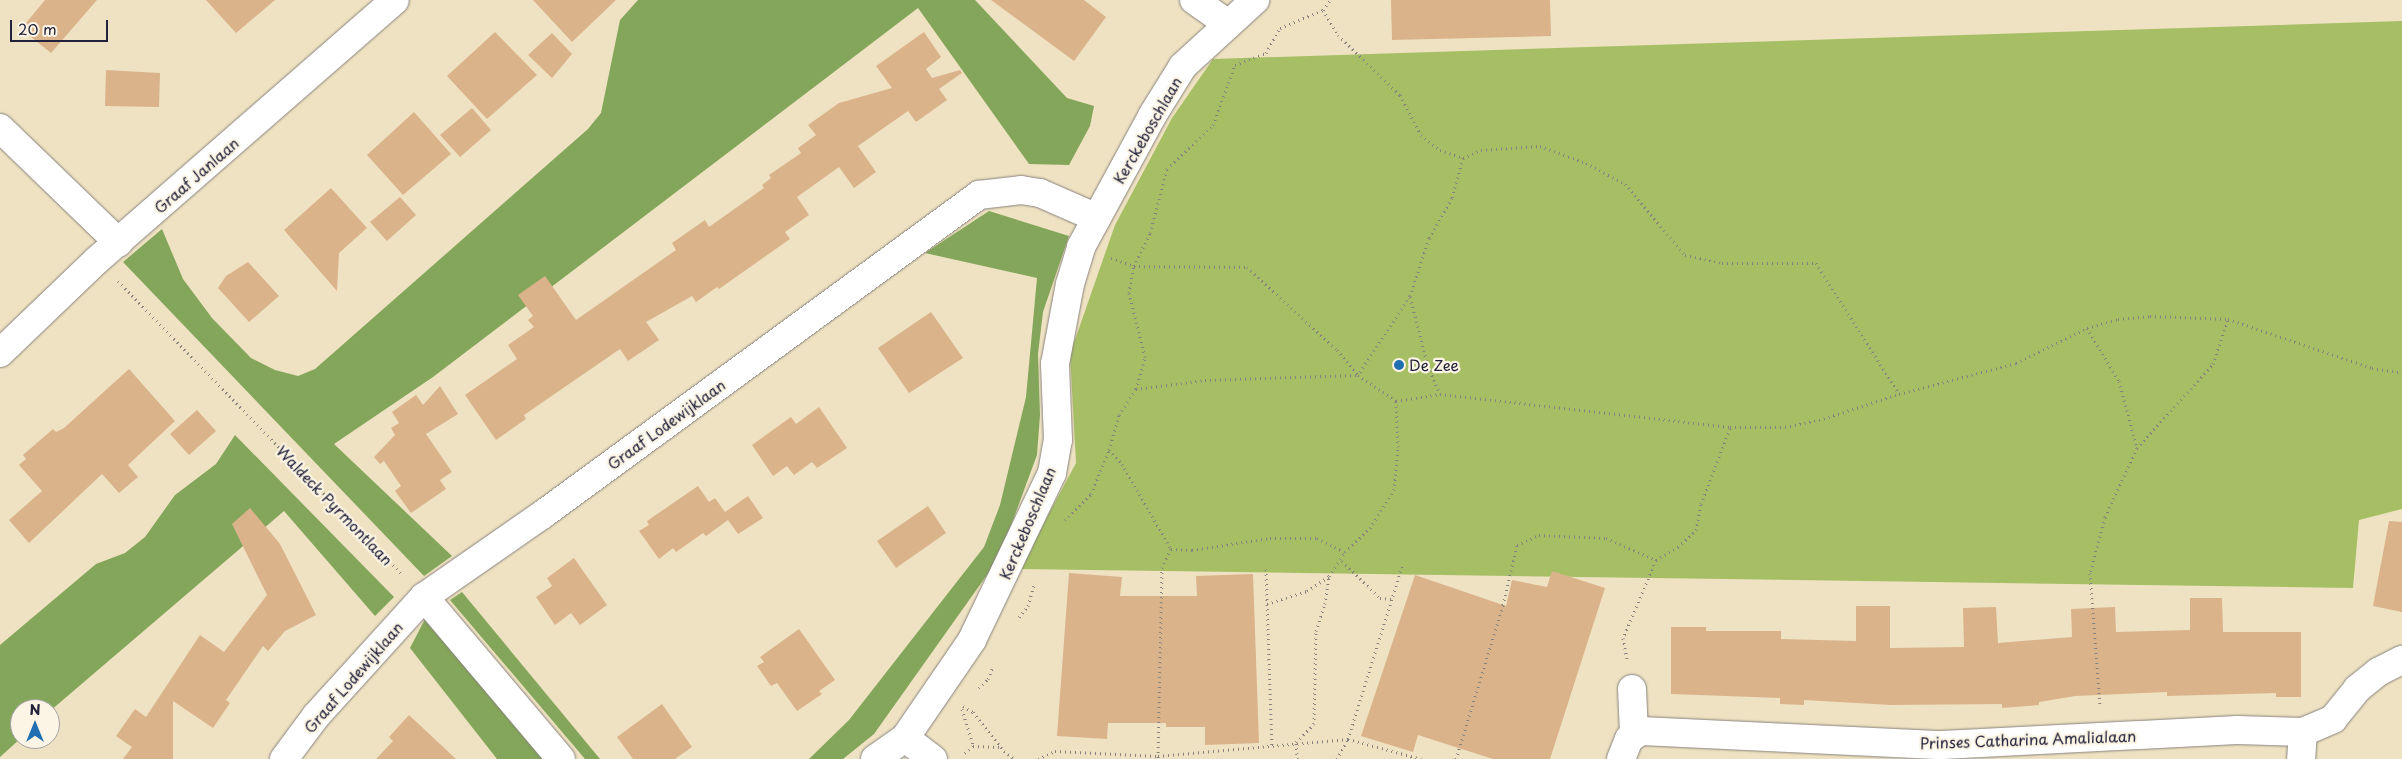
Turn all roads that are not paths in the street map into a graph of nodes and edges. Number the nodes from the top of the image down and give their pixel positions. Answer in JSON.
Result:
{"nodes":[{"id":1,"x":395,"y":0,"type":"edge"},
{"id":2,"x":1194,"y":0,"type":"edge"},
{"id":3,"x":1255,"y":0,"type":"edge"},
{"id":4,"x":1228,"y":24,"type":"junction"},
{"id":5,"x":0,"y":128,"type":"edge"},
{"id":6,"x":1097,"y":218,"type":"junction"},
{"id":7,"x":119,"y":243,"type":"junction"},
{"id":8,"x":0,"y":353,"type":"edge"},
{"id":9,"x":424,"y":597,"type":"junction"},
{"id":10,"x":2402,"y":660,"type":"edge"},
{"id":11,"x":1632,"y":689,"type":"road end"},
{"id":12,"x":2302,"y":732,"type":"junction"},
{"id":13,"x":1634,"y":733,"type":"junction"},
{"id":14,"x":905,"y":738,"type":"junction"},
{"id":15,"x":284,"y":759,"type":"edge"},
{"id":16,"x":561,"y":759,"type":"edge"},
{"id":17,"x":875,"y":759,"type":"edge"},
{"id":18,"x":933,"y":759,"type":"edge"},
{"id":19,"x":1621,"y":759,"type":"edge"},
{"id":20,"x":2301,"y":759,"type":"edge"}],
"edges":[{"from":1,"to":7,"type":"street","name":"Graaf Janlaan"},
{"from":2,"to":4,"type":"street"},
{"from":3,"to":4,"type":"street","name":"Kerckeboschlaan"},
{"from":4,"to":6,"type":"street","name":"Kerckeboschlaan"},
{"from":5,"to":7,"type":"street"},
{"from":6,"to":9,"type":"street","name":"Graaf Lodewijklaan"},
{"from":6,"to":14,"type":"street","name":"Kerckeboschlaan"},
{"from":7,"to":8,"type":"street","name":"Graaf Janlaan"},
{"from":9,"to":15,"type":"street","name":"Graaf Lodewijklaan"},
{"from":9,"to":16,"type":"street"},
{"from":10,"to":12,"type":"street","name":"Prinses Catharina Amalialaan"},
{"from":11,"to":13,"type":"street"},
{"from":12,"to":13,"type":"street","name":"Prinses Catharina Amalialaan"},
{"from":12,"to":20,"type":"street"},
{"from":13,"to":19,"type":"street"},
{"from":14,"to":17,"type":"street","name":"Kerckeboschlaan"},
{"from":14,"to":18,"type":"street"}]}
